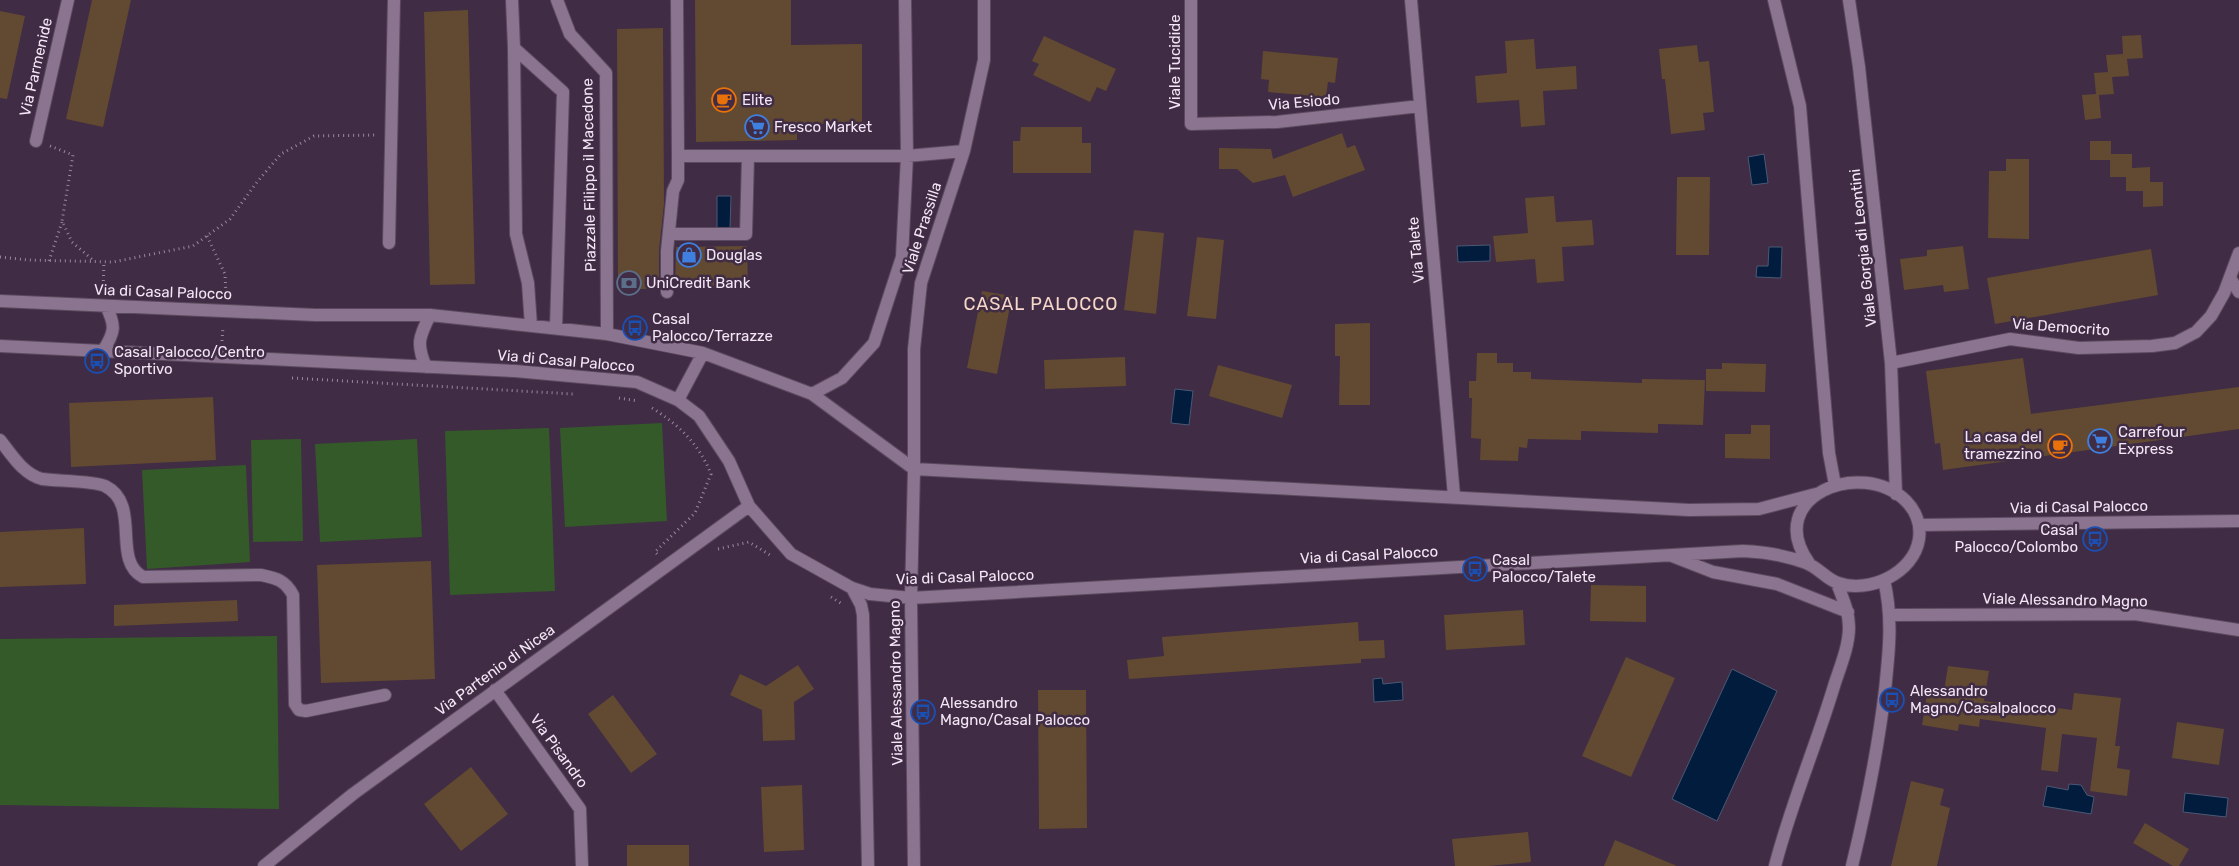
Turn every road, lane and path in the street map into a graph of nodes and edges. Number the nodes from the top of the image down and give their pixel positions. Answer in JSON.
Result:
{"nodes":[{"id":1,"x":68,"y":0,"type":"edge"},
{"id":2,"x":394,"y":0,"type":"edge"},
{"id":3,"x":512,"y":0,"type":"edge"},
{"id":4,"x":557,"y":0,"type":"edge"},
{"id":5,"x":677,"y":0,"type":"edge"},
{"id":6,"x":905,"y":0,"type":"edge"},
{"id":7,"x":984,"y":0,"type":"edge"},
{"id":8,"x":1192,"y":0,"type":"edge"},
{"id":9,"x":1411,"y":0,"type":"edge"},
{"id":10,"x":1774,"y":0,"type":"edge"},
{"id":11,"x":1849,"y":0,"type":"edge"},
{"id":12,"x":514,"y":48,"type":"junction"},
{"id":13,"x":1420,"y":106,"type":"junction"},
{"id":14,"x":1191,"y":124,"type":"joint"},
{"id":15,"x":392,"y":135,"type":"junction"},
{"id":16,"x":36,"y":141,"type":"joint"},
{"id":17,"x":964,"y":151,"type":"junction"},
{"id":18,"x":678,"y":156,"type":"junction"},
{"id":19,"x":748,"y":156,"type":"junction"},
{"id":20,"x":907,"y":156,"type":"junction"},
{"id":21,"x":62,"y":221,"type":"junction"},
{"id":22,"x":669,"y":234,"type":"junction"},
{"id":23,"x":207,"y":236,"type":"junction"},
{"id":24,"x":389,"y":243,"type":"dead end"},
{"id":25,"x":2239,"y":253,"type":"edge"},
{"id":26,"x":0,"y":257,"type":"edge"},
{"id":27,"x":49,"y":261,"type":"junction"},
{"id":28,"x":94,"y":261,"type":"junction"},
{"id":29,"x":2230,"y":278,"type":"junction"},
{"id":30,"x":666,"y":292,"type":"dead end"},
{"id":31,"x":2239,"y":292,"type":"edge"},
{"id":32,"x":0,"y":302,"type":"edge"},
{"id":33,"x":106,"y":306,"type":"junction"},
{"id":34,"x":224,"y":311,"type":"junction"},
{"id":35,"x":430,"y":316,"type":"junction"},
{"id":36,"x":531,"y":326,"type":"junction"},
{"id":37,"x":556,"y":328,"type":"junction"},
{"id":38,"x":607,"y":334,"type":"junction"},
{"id":39,"x":2,"y":346,"type":"edge"},
{"id":40,"x":103,"y":351,"type":"junction"},
{"id":41,"x":703,"y":353,"type":"junction"},
{"id":42,"x":220,"y":358,"type":"junction"},
{"id":43,"x":1891,"y":363,"type":"junction"},
{"id":44,"x":426,"y":367,"type":"junction"},
{"id":45,"x":286,"y":377,"type":"dead end"},
{"id":46,"x":812,"y":394,"type":"junction"},
{"id":47,"x":583,"y":395,"type":"dead end"},
{"id":48,"x":611,"y":397,"type":"dead end"},
{"id":49,"x":678,"y":400,"type":"junction"},
{"id":50,"x":643,"y":402,"type":"dead end"},
{"id":51,"x":650,"y":407,"type":"dead end"},
{"id":52,"x":0,"y":440,"type":"edge"},
{"id":53,"x":914,"y":469,"type":"junction"},
{"id":54,"x":1835,"y":485,"type":"junction"},
{"id":55,"x":1816,"y":494,"type":"junction"},
{"id":56,"x":1896,"y":494,"type":"junction"},
{"id":57,"x":1454,"y":496,"type":"junction"},
{"id":58,"x":749,"y":506,"type":"junction"},
{"id":59,"x":2239,"y":521,"type":"edge"},
{"id":60,"x":1919,"y":525,"type":"junction"},
{"id":61,"x":717,"y":550,"type":"dead end"},
{"id":62,"x":1667,"y":555,"type":"junction"},
{"id":63,"x":771,"y":556,"type":"dead end"},
{"id":64,"x":1809,"y":563,"type":"junction"},
{"id":65,"x":665,"y":565,"type":"junction"},
{"id":66,"x":1884,"y":580,"type":"junction"},
{"id":67,"x":1837,"y":583,"type":"junction"},
{"id":68,"x":852,"y":588,"type":"junction"},
{"id":69,"x":829,"y":596,"type":"dead end"},
{"id":70,"x":911,"y":598,"type":"junction"},
{"id":71,"x":843,"y":605,"type":"dead end"},
{"id":72,"x":1848,"y":612,"type":"junction"},
{"id":73,"x":1891,"y":615,"type":"junction"},
{"id":74,"x":2239,"y":630,"type":"edge"},
{"id":75,"x":495,"y":690,"type":"junction"},
{"id":76,"x":385,"y":695,"type":"dead end"},
{"id":77,"x":264,"y":866,"type":"edge"},
{"id":78,"x":582,"y":866,"type":"edge"},
{"id":79,"x":868,"y":866,"type":"edge"},
{"id":80,"x":914,"y":866,"type":"edge"},
{"id":81,"x":1775,"y":866,"type":"edge"},
{"id":82,"x":1852,"y":866,"type":"edge"}],
"edges":[{"from":1,"to":16,"type":"street","name":"Via Parmenide"},
{"from":2,"to":15,"type":"street"},
{"from":3,"to":12,"type":"street"},
{"from":4,"to":38,"type":"street","name":"Piazzale Filippo il Macedone"},
{"from":5,"to":18,"type":"street"},
{"from":6,"to":20,"type":"street","name":"Viale Prassilla"},
{"from":7,"to":17,"type":"street","name":"Viale Prassilla"},
{"from":8,"to":14,"type":"street","name":"Viale Tucidide"},
{"from":9,"to":13,"type":"street","name":"Via Talete"},
{"from":10,"to":54,"type":"street"},
{"from":11,"to":43,"type":"street","name":"Viale Gorgia di Leontini"},
{"from":12,"to":36,"type":"street"},
{"from":12,"to":37,"type":"street","name":"Piazzale Filippo il Macedone"},
{"from":13,"to":14,"type":"street","name":"Via Esiodo"},
{"from":13,"to":57,"type":"street","name":"Via Talete"},
{"from":15,"to":23,"type":"path"},
{"from":15,"to":24,"type":"street"},
{"from":16,"to":21,"type":"path"},
{"from":17,"to":20,"type":"street"},
{"from":17,"to":53,"type":"street","name":"Viale Prassilla"},
{"from":18,"to":19,"type":"street"},
{"from":18,"to":22,"type":"street"},
{"from":19,"to":20,"type":"street"},
{"from":19,"to":22,"type":"street"},
{"from":20,"to":46,"type":"street","name":"Viale Prassilla"},
{"from":21,"to":27,"type":"path"},
{"from":21,"to":28,"type":"path"},
{"from":22,"to":30,"type":"street"},
{"from":23,"to":28,"type":"path"},
{"from":23,"to":34,"type":"path"},
{"from":25,"to":29,"type":"street","name":"Via Democrito"},
{"from":26,"to":27,"type":"path"},
{"from":27,"to":28,"type":"path"},
{"from":29,"to":31,"type":"street"},
{"from":29,"to":43,"type":"street","name":"Via Democrito"},
{"from":32,"to":33,"type":"street","name":"Via di Casal Palocco"},
{"from":33,"to":34,"type":"street","name":"Via di Casal Palocco"},
{"from":33,"to":40,"type":"street"},
{"from":34,"to":35,"type":"street","name":"Via di Casal Palocco"},
{"from":34,"to":42,"type":"path"},
{"from":35,"to":36,"type":"street","name":"Via di Casal Palocco"},
{"from":35,"to":44,"type":"street"},
{"from":36,"to":37,"type":"street","name":"Via di Casal Palocco"},
{"from":37,"to":38,"type":"street","name":"Via di Casal Palocco"},
{"from":38,"to":41,"type":"street","name":"Via di Casal Palocco"},
{"from":39,"to":40,"type":"street","name":"Via di Casal Palocco"},
{"from":40,"to":42,"type":"street","name":"Via di Casal Palocco"},
{"from":41,"to":46,"type":"street","name":"Via di Casal Palocco"},
{"from":41,"to":49,"type":"street"},
{"from":42,"to":44,"type":"street","name":"Via di Casal Palocco"},
{"from":43,"to":56,"type":"street","name":"Viale Gorgia di Leontini"},
{"from":44,"to":49,"type":"street","name":"Via di Casal Palocco"},
{"from":45,"to":47,"type":"path"},
{"from":46,"to":53,"type":"street","name":"Via di Casal Palocco"},
{"from":48,"to":50,"type":"path"},
{"from":49,"to":58,"type":"street","name":"Via di Casal Palocco"},
{"from":51,"to":65,"type":"path"},
{"from":52,"to":76,"type":"street"},
{"from":53,"to":57,"type":"street"},
{"from":53,"to":70,"type":"street","name":"Viale Alessandro Magno"},
{"from":54,"to":55,"type":"street"},
{"from":54,"to":56,"type":"street"},
{"from":55,"to":57,"type":"street"},
{"from":55,"to":64,"type":"street"},
{"from":56,"to":60,"type":"street"},
{"from":58,"to":65,"type":"street","name":"Via Partenio di Nicea"},
{"from":58,"to":68,"type":"street","name":"Via di Casal Palocco"},
{"from":59,"to":60,"type":"street","name":"Via di Casal Palocco"},
{"from":60,"to":66,"type":"street"},
{"from":61,"to":63,"type":"path"},
{"from":62,"to":64,"type":"street","name":"Via di Casal Palocco"},
{"from":62,"to":70,"type":"street","name":"Via di Casal Palocco"},
{"from":62,"to":72,"type":"street"},
{"from":64,"to":67,"type":"street","name":"Via di Casal Palocco"},
{"from":65,"to":75,"type":"street","name":"Via Partenio di Nicea"},
{"from":66,"to":67,"type":"street"},
{"from":66,"to":73,"type":"street"},
{"from":67,"to":72,"type":"street"},
{"from":68,"to":70,"type":"street","name":"Via di Casal Palocco"},
{"from":68,"to":79,"type":"street","name":"Viale Alessandro Magno"},
{"from":69,"to":71,"type":"path"},
{"from":70,"to":80,"type":"street","name":"Viale Alessandro Magno"},
{"from":72,"to":81,"type":"street"},
{"from":73,"to":74,"type":"street","name":"Viale Alessandro Magno"},
{"from":73,"to":82,"type":"street"},
{"from":75,"to":77,"type":"street","name":"Via Partenio di Nicea"},
{"from":75,"to":78,"type":"street","name":"Via Pisandro"}]}
